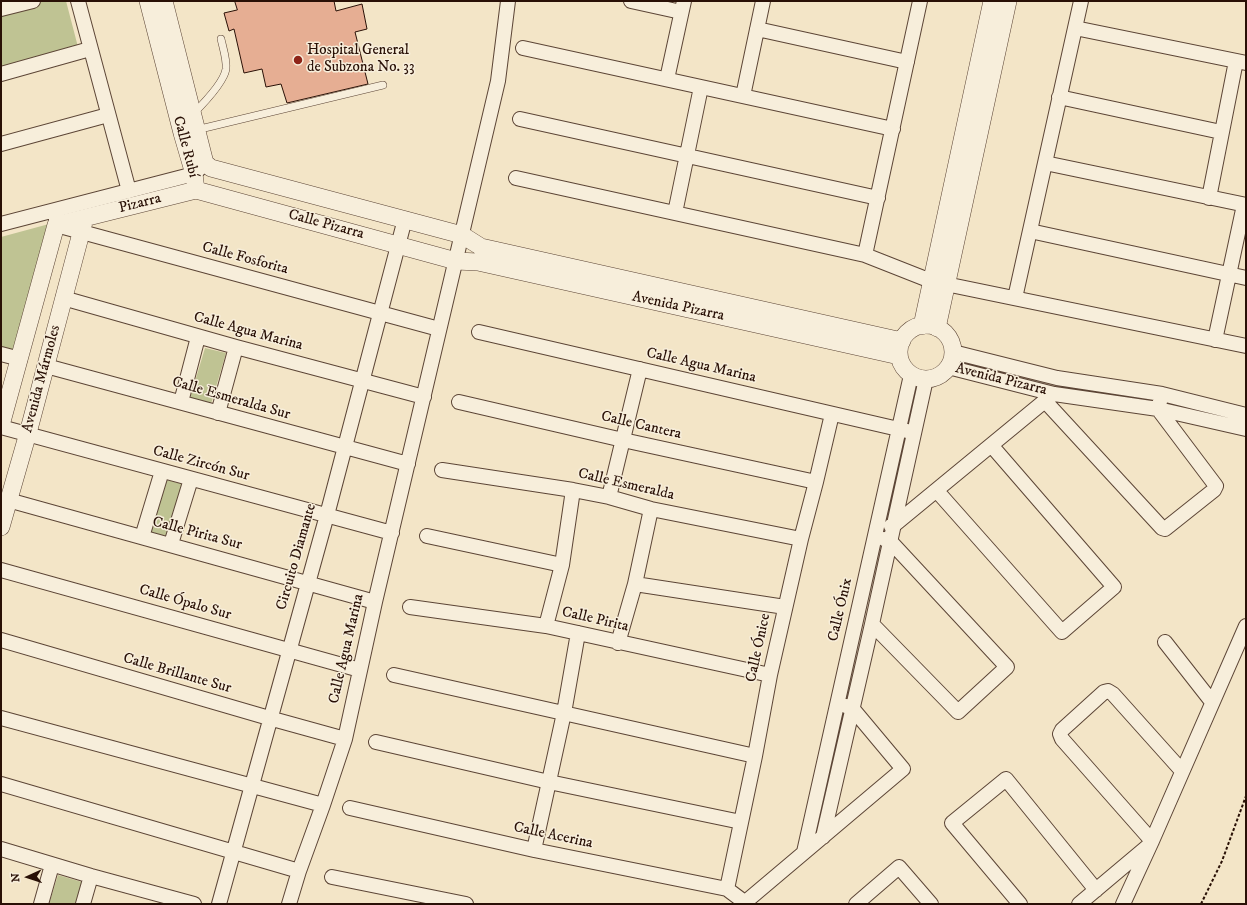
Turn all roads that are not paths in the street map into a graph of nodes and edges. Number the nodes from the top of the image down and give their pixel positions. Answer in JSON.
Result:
{"nodes":[{"id":1,"x":33,"y":1,"type":"edge"},
{"id":2,"x":78,"y":1,"type":"edge"},
{"id":3,"x":148,"y":1,"type":"edge"},
{"id":4,"x":164,"y":1,"type":"edge"},
{"id":5,"x":508,"y":1,"type":"edge"},
{"id":6,"x":631,"y":1,"type":"edge"},
{"id":7,"x":763,"y":1,"type":"edge"},
{"id":8,"x":920,"y":1,"type":"edge"},
{"id":9,"x":992,"y":1,"type":"edge"},
{"id":10,"x":1008,"y":1,"type":"edge"},
{"id":11,"x":1081,"y":1,"type":"edge"},
{"id":12,"x":682,"y":7,"type":"edge"},
{"id":13,"x":1,"y":10,"type":"edge"},
{"id":14,"x":1075,"y":28,"type":"junction"},
{"id":15,"x":757,"y":29,"type":"junction"},
{"id":16,"x":221,"y":39,"type":"dead end"},
{"id":17,"x":523,"y":48,"type":"dead end"},
{"id":18,"x":90,"y":49,"type":"junction"},
{"id":19,"x":907,"y":62,"type":"junction"},
{"id":20,"x":1241,"y":62,"type":"edge"},
{"id":21,"x":1,"y":74,"type":"edge"},
{"id":22,"x":666,"y":79,"type":"junction"},
{"id":23,"x":383,"y":85,"type":"dead end"},
{"id":24,"x":701,"y":87,"type":"junction"},
{"id":25,"x":743,"y":96,"type":"junction"},
{"id":26,"x":1059,"y":97,"type":"junction"},
{"id":27,"x":108,"y":115,"type":"junction"},
{"id":28,"x":520,"y":119,"type":"dead end"},
{"id":29,"x":973,"y":122,"type":"junction"},
{"id":30,"x":190,"y":126,"type":"junction"},
{"id":31,"x":893,"y":129,"type":"junction"},
{"id":32,"x":1221,"y":132,"type":"junction"},
{"id":33,"x":1,"y":144,"type":"edge"},
{"id":34,"x":686,"y":156,"type":"junction"},
{"id":35,"x":1045,"y":163,"type":"junction"},
{"id":36,"x":201,"y":174,"type":"junction"},
{"id":37,"x":516,"y":178,"type":"dead end"},
{"id":38,"x":129,"y":191,"type":"junction"},
{"id":39,"x":878,"y":198,"type":"junction"},
{"id":40,"x":1209,"y":198,"type":"junction"},
{"id":41,"x":1245,"y":205,"type":"edge"},
{"id":42,"x":675,"y":213,"type":"junction"},
{"id":43,"x":56,"y":217,"type":"junction"},
{"id":44,"x":405,"y":219,"type":"junction"},
{"id":45,"x":1,"y":224,"type":"edge"},
{"id":46,"x":83,"y":224,"type":"junction"},
{"id":47,"x":1030,"y":232,"type":"junction"},
{"id":48,"x":462,"y":235,"type":"junction"},
{"id":49,"x":399,"y":245,"type":"junction"},
{"id":50,"x":480,"y":254,"type":"junction"},
{"id":51,"x":865,"y":256,"type":"junction"},
{"id":52,"x":456,"y":261,"type":"junction"},
{"id":53,"x":1230,"y":275,"type":"junction"},
{"id":54,"x":1246,"y":278,"type":"edge"},
{"id":55,"x":939,"y":283,"type":"junction"},
{"id":56,"x":63,"y":298,"type":"junction"},
{"id":57,"x":1015,"y":298,"type":"junction"},
{"id":58,"x":381,"y":314,"type":"junction"},
{"id":59,"x":929,"y":327,"type":"junction"},
{"id":60,"x":439,"y":329,"type":"junction"},
{"id":61,"x":479,"y":332,"type":"dead end"},
{"id":62,"x":198,"y":337,"type":"junction"},
{"id":63,"x":1215,"y":340,"type":"junction"},
{"id":64,"x":1246,"y":346,"type":"edge"},
{"id":65,"x":236,"y":347,"type":"junction"},
{"id":66,"x":901,"y":349,"type":"junction"},
{"id":67,"x":1,"y":354,"type":"edge"},
{"id":68,"x":20,"y":359,"type":"junction"},
{"id":69,"x":950,"y":360,"type":"junction"},
{"id":70,"x":46,"y":366,"type":"junction"},
{"id":71,"x":640,"y":369,"type":"junction"},
{"id":72,"x":918,"y":377,"type":"junction"},
{"id":73,"x":1057,"y":378,"type":"junction"},
{"id":74,"x":363,"y":380,"type":"junction"},
{"id":75,"x":1162,"y":394,"type":"junction"},
{"id":76,"x":424,"y":397,"type":"junction"},
{"id":77,"x":1050,"y":397,"type":"junction"},
{"id":78,"x":181,"y":402,"type":"junction"},
{"id":79,"x":459,"y":402,"type":"dead end"},
{"id":80,"x":1158,"y":409,"type":"junction"},
{"id":81,"x":218,"y":413,"type":"junction"},
{"id":82,"x":832,"y":414,"type":"junction"},
{"id":83,"x":1246,"y":415,"type":"edge"},
{"id":84,"x":1,"y":426,"type":"edge"},
{"id":85,"x":898,"y":429,"type":"junction"},
{"id":86,"x":1246,"y":429,"type":"edge"},
{"id":87,"x":28,"y":433,"type":"junction"},
{"id":88,"x":914,"y":433,"type":"junction"},
{"id":89,"x":623,"y":440,"type":"junction"},
{"id":90,"x":991,"y":445,"type":"junction"},
{"id":91,"x":344,"y":448,"type":"junction"},
{"id":92,"x":408,"y":464,"type":"junction"},
{"id":93,"x":442,"y":470,"type":"dead end"},
{"id":94,"x":162,"y":471,"type":"junction"},
{"id":95,"x":191,"y":479,"type":"junction"},
{"id":96,"x":816,"y":482,"type":"junction"},
{"id":97,"x":573,"y":490,"type":"junction"},
{"id":98,"x":937,"y":490,"type":"junction"},
{"id":99,"x":609,"y":497,"type":"junction"},
{"id":100,"x":8,"y":500,"type":"junction"},
{"id":101,"x":651,"y":509,"type":"junction"},
{"id":102,"x":327,"y":515,"type":"junction"},
{"id":103,"x":894,"y":525,"type":"junction"},
{"id":104,"x":1,"y":527,"type":"edge"},
{"id":105,"x":392,"y":533,"type":"junction"},
{"id":106,"x":876,"y":533,"type":"junction"},
{"id":107,"x":427,"y":536,"type":"dead end"},
{"id":108,"x":142,"y":537,"type":"junction"},
{"id":109,"x":801,"y":539,"type":"junction"},
{"id":110,"x":890,"y":541,"type":"junction"},
{"id":111,"x":171,"y":544,"type":"junction"},
{"id":112,"x":562,"y":565,"type":"junction"},
{"id":113,"x":1,"y":570,"type":"edge"},
{"id":114,"x":308,"y":582,"type":"junction"},
{"id":115,"x":636,"y":584,"type":"junction"},
{"id":116,"x":376,"y":602,"type":"junction"},
{"id":117,"x":410,"y":607,"type":"dead end"},
{"id":118,"x":785,"y":607,"type":"junction"},
{"id":119,"x":872,"y":624,"type":"junction"},
{"id":120,"x":546,"y":626,"type":"junction"},
{"id":121,"x":1246,"y":626,"type":"edge"},
{"id":122,"x":578,"y":633,"type":"junction"},
{"id":123,"x":1,"y":640,"type":"edge"},
{"id":124,"x":1165,"y":642,"type":"dead end"},
{"id":125,"x":618,"y":643,"type":"junction"},
{"id":126,"x":289,"y":650,"type":"junction"},
{"id":127,"x":360,"y":670,"type":"junction"},
{"id":128,"x":394,"y":675,"type":"dead end"},
{"id":129,"x":770,"y":675,"type":"junction"},
{"id":130,"x":1212,"y":702,"type":"junction"},
{"id":131,"x":838,"y":704,"type":"junction"},
{"id":132,"x":852,"y":708,"type":"junction"},
{"id":133,"x":564,"y":713,"type":"junction"},
{"id":134,"x":1,"y":718,"type":"edge"},
{"id":135,"x":269,"y":718,"type":"junction"},
{"id":136,"x":345,"y":739,"type":"junction"},
{"id":137,"x":376,"y":742,"type":"dead end"},
{"id":138,"x":755,"y":756,"type":"junction"},
{"id":139,"x":1182,"y":771,"type":"junction"},
{"id":140,"x":549,"y":782,"type":"junction"},
{"id":141,"x":1,"y":784,"type":"edge"},
{"id":142,"x":251,"y":786,"type":"junction"},
{"id":143,"x":323,"y":805,"type":"junction"},
{"id":144,"x":350,"y":808,"type":"dead end"},
{"id":145,"x":741,"y":822,"type":"junction"},
{"id":146,"x":823,"y":837,"type":"junction"},
{"id":147,"x":1152,"y":842,"type":"junction"},
{"id":148,"x":1,"y":850,"type":"edge"},
{"id":149,"x":534,"y":850,"type":"junction"},
{"id":150,"x":233,"y":852,"type":"junction"},
{"id":151,"x":804,"y":852,"type":"junction"},
{"id":152,"x":52,"y":865,"type":"junction"},
{"id":153,"x":298,"y":871,"type":"junction"},
{"id":154,"x":91,"y":876,"type":"junction"},
{"id":155,"x":332,"y":877,"type":"dead end"},
{"id":156,"x":727,"y":889,"type":"junction"},
{"id":157,"x":1096,"y":890,"type":"junction"},
{"id":158,"x":745,"y":903,"type":"edge"},
{"id":159,"x":41,"y":904,"type":"edge"},
{"id":160,"x":83,"y":904,"type":"edge"},
{"id":161,"x":194,"y":904,"type":"edge"},
{"id":162,"x":218,"y":904,"type":"edge"},
{"id":163,"x":289,"y":904,"type":"edge"},
{"id":164,"x":466,"y":904,"type":"edge"},
{"id":165,"x":856,"y":904,"type":"edge"},
{"id":166,"x":931,"y":904,"type":"edge"},
{"id":167,"x":1020,"y":904,"type":"edge"},
{"id":168,"x":1080,"y":904,"type":"edge"},
{"id":169,"x":1123,"y":904,"type":"edge"}],
"edges":[{"from":1,"to":13,"type":"street"},
{"from":2,"to":18,"type":"street"},
{"from":3,"to":30,"type":"street","name":"Calle Rubí"},
{"from":4,"to":30,"type":"street","name":"Calle Rubí"},
{"from":5,"to":48,"type":"street","name":"Calle Agua Marina"},
{"from":6,"to":12,"type":"street"},
{"from":7,"to":15,"type":"street"},
{"from":8,"to":19,"type":"street"},
{"from":9,"to":29,"type":"street"},
{"from":10,"to":29,"type":"street"},
{"from":11,"to":14,"type":"street"},
{"from":12,"to":22,"type":"street"},
{"from":14,"to":20,"type":"street"},
{"from":14,"to":26,"type":"street"},
{"from":15,"to":19,"type":"street"},
{"from":15,"to":25,"type":"street"},
{"from":16,"to":30,"type":"lane"},
{"from":17,"to":22,"type":"street"},
{"from":18,"to":21,"type":"street"},
{"from":18,"to":27,"type":"street"},
{"from":19,"to":31,"type":"street"},
{"from":20,"to":32,"type":"street"},
{"from":22,"to":24,"type":"street"},
{"from":23,"to":30,"type":"lane"},
{"from":24,"to":25,"type":"street"},
{"from":24,"to":34,"type":"street"},
{"from":25,"to":31,"type":"street"},
{"from":26,"to":32,"type":"street"},
{"from":26,"to":35,"type":"street"},
{"from":27,"to":33,"type":"street"},
{"from":27,"to":38,"type":"street"},
{"from":28,"to":34,"type":"street"},
{"from":29,"to":55,"type":"street"},
{"from":30,"to":36,"type":"street","name":"Calle Rubí"},
{"from":31,"to":39,"type":"street"},
{"from":32,"to":40,"type":"street"},
{"from":34,"to":39,"type":"street"},
{"from":34,"to":42,"type":"street"},
{"from":35,"to":40,"type":"street"},
{"from":35,"to":47,"type":"street"},
{"from":36,"to":38,"type":"street"},
{"from":36,"to":44,"type":"street","name":"Calle Pizarra"},
{"from":36,"to":46,"type":"street","name":"Pizarra"},
{"from":36,"to":49,"type":"street","name":"Calle Pizarra"},
{"from":37,"to":42,"type":"street"},
{"from":38,"to":43,"type":"street"},
{"from":39,"to":51,"type":"street"},
{"from":40,"to":41,"type":"street"},
{"from":41,"to":53,"type":"street"},
{"from":42,"to":51,"type":"street"},
{"from":43,"to":45,"type":"street"},
{"from":43,"to":46,"type":"street","name":"Pizarra"},
{"from":43,"to":68,"type":"street","name":"Avenida Mármoles"},
{"from":44,"to":48,"type":"street","name":"Calle Pizarra"},
{"from":44,"to":49,"type":"street","name":"Circuito Diamante"},
{"from":46,"to":56,"type":"street","name":"Avenida Mármoles"},
{"from":46,"to":58,"type":"street","name":"Calle Fosforita"},
{"from":47,"to":53,"type":"street"},
{"from":47,"to":57,"type":"street"},
{"from":48,"to":50,"type":"street","name":"Avenida Pizarra"},
{"from":48,"to":52,"type":"street","name":"Calle Agua Marina"},
{"from":49,"to":52,"type":"street","name":"Calle Pizarra"},
{"from":49,"to":58,"type":"street","name":"Circuito Diamante"},
{"from":50,"to":52,"type":"street","name":"Avenida Pizarra"},
{"from":50,"to":66,"type":"street","name":"Avenida Pizarra"},
{"from":51,"to":55,"type":"street"},
{"from":52,"to":60,"type":"street","name":"Calle Agua Marina"},
{"from":53,"to":54,"type":"street"},
{"from":53,"to":63,"type":"street"},
{"from":55,"to":57,"type":"street"},
{"from":55,"to":59,"type":"street"},
{"from":56,"to":62,"type":"street","name":"Calle Agua Marina"},
{"from":56,"to":70,"type":"street","name":"Avenida Mármoles"},
{"from":57,"to":63,"type":"street"},
{"from":58,"to":60,"type":"street","name":"Calle Fosforita"},
{"from":58,"to":74,"type":"street","name":"Circuito Diamante"},
{"from":59,"to":66,"type":"street"},
{"from":59,"to":69,"type":"street"},
{"from":60,"to":76,"type":"street","name":"Calle Agua Marina"},
{"from":61,"to":71,"type":"street","name":"Calle Agua Marina"},
{"from":62,"to":65,"type":"street","name":"Calle Agua Marina"},
{"from":62,"to":78,"type":"street"},
{"from":63,"to":64,"type":"street"},
{"from":65,"to":74,"type":"street","name":"Calle Agua Marina"},
{"from":65,"to":81,"type":"street"},
{"from":66,"to":72,"type":"street"},
{"from":67,"to":68,"type":"street"},
{"from":68,"to":84,"type":"street","name":"Avenida Mármoles"},
{"from":69,"to":72,"type":"street"},
{"from":69,"to":73,"type":"street","name":"Avenida Pizarra"},
{"from":69,"to":77,"type":"street","name":"Avenida Pizarra"},
{"from":70,"to":78,"type":"street","name":"Calle Esmeralda Sur"},
{"from":70,"to":87,"type":"street","name":"Avenida Mármoles"},
{"from":71,"to":82,"type":"street","name":"Calle Agua Marina"},
{"from":71,"to":89,"type":"street"},
{"from":72,"to":85,"type":"street","name":"Calle Ónix"},
{"from":72,"to":88,"type":"street"},
{"from":73,"to":75,"type":"street","name":"Avenida Pizarra"},
{"from":73,"to":77,"type":"street","name":"Avenida Pizarra"},
{"from":74,"to":76,"type":"street","name":"Calle Agua Marina"},
{"from":74,"to":91,"type":"street","name":"Circuito Diamante"},
{"from":75,"to":80,"type":"street"},
{"from":75,"to":83,"type":"street","name":"Avenida Pizarra"},
{"from":76,"to":92,"type":"street","name":"Calle Agua Marina"},
{"from":77,"to":80,"type":"street","name":"Avenida Pizarra"},
{"from":77,"to":80,"type":"street"},
{"from":77,"to":90,"type":"street"},
{"from":78,"to":81,"type":"street","name":"Calle Esmeralda Sur"},
{"from":79,"to":89,"type":"street","name":"Calle Cantera"},
{"from":80,"to":86,"type":"street","name":"Avenida Pizarra"},
{"from":81,"to":91,"type":"street","name":"Calle Esmeralda Sur"},
{"from":82,"to":85,"type":"street","name":"Calle Agua Marina"},
{"from":82,"to":96,"type":"street","name":"Calle Ónice"},
{"from":84,"to":87,"type":"street","name":"Calle Zircón Sur"},
{"from":85,"to":88,"type":"street","name":"Calle Agua Marina"},
{"from":85,"to":106,"type":"street","name":"Calle Ónix"},
{"from":87,"to":94,"type":"street","name":"Calle Zircón Sur"},
{"from":87,"to":100,"type":"street","name":"Avenida Mármoles"},
{"from":88,"to":103,"type":"street"},
{"from":89,"to":96,"type":"street","name":"Calle Cantera"},
{"from":89,"to":99,"type":"street"},
{"from":90,"to":98,"type":"street"},
{"from":90,"to":98,"type":"street"},
{"from":91,"to":92,"type":"street","name":"Calle Esmeralda Sur"},
{"from":91,"to":102,"type":"street","name":"Circuito Diamante"},
{"from":92,"to":105,"type":"street","name":"Calle Agua Marina"},
{"from":93,"to":97,"type":"street","name":"Calle Esmeralda"},
{"from":94,"to":95,"type":"street","name":"Calle Zircón Sur"},
{"from":94,"to":108,"type":"street"},
{"from":95,"to":102,"type":"street","name":"Calle Zircón Sur"},
{"from":95,"to":111,"type":"street"},
{"from":96,"to":109,"type":"street","name":"Calle Ónice"},
{"from":97,"to":99,"type":"street","name":"Calle Esmeralda"},
{"from":97,"to":112,"type":"street"},
{"from":98,"to":103,"type":"street"},
{"from":99,"to":101,"type":"street","name":"Calle Esmeralda"},
{"from":100,"to":104,"type":"street","name":"Avenida Mármoles"},
{"from":100,"to":108,"type":"street","name":"Calle Pirita Sur"},
{"from":101,"to":109,"type":"street","name":"Calle Esmeralda"},
{"from":101,"to":115,"type":"street"},
{"from":102,"to":105,"type":"street","name":"Calle Zircón Sur"},
{"from":102,"to":114,"type":"street","name":"Circuito Diamante"},
{"from":103,"to":106,"type":"street"},
{"from":103,"to":110,"type":"street"},
{"from":105,"to":116,"type":"street","name":"Calle Agua Marina"},
{"from":106,"to":110,"type":"street"},
{"from":106,"to":131,"type":"street","name":"Calle Ónix"},
{"from":107,"to":112,"type":"street"},
{"from":108,"to":111,"type":"street","name":"Calle Pirita Sur"},
{"from":109,"to":118,"type":"street","name":"Calle Ónice"},
{"from":110,"to":119,"type":"street"},
{"from":110,"to":119,"type":"street"},
{"from":111,"to":114,"type":"street","name":"Calle Pirita Sur"},
{"from":112,"to":120,"type":"street"},
{"from":113,"to":126,"type":"street","name":"Calle Ópalo Sur"},
{"from":114,"to":116,"type":"street","name":"Calle Pirita Sur"},
{"from":114,"to":126,"type":"street","name":"Circuito Diamante"},
{"from":115,"to":118,"type":"street"},
{"from":115,"to":125,"type":"street"},
{"from":116,"to":127,"type":"street","name":"Calle Agua Marina"},
{"from":117,"to":120,"type":"street","name":"Calle Pirita"},
{"from":118,"to":129,"type":"street","name":"Calle Ónice"},
{"from":119,"to":132,"type":"street"},
{"from":120,"to":122,"type":"street","name":"Calle Pirita"},
{"from":121,"to":130,"type":"street"},
{"from":122,"to":125,"type":"street","name":"Calle Pirita"},
{"from":122,"to":133,"type":"street"},
{"from":123,"to":135,"type":"street","name":"Calle Brillante Sur"},
{"from":124,"to":130,"type":"street"},
{"from":125,"to":129,"type":"street","name":"Calle Pirita"},
{"from":126,"to":127,"type":"street","name":"Calle Ópalo Sur"},
{"from":126,"to":135,"type":"street","name":"Circuito Diamante"},
{"from":127,"to":136,"type":"street","name":"Calle Agua Marina"},
{"from":128,"to":133,"type":"street"},
{"from":129,"to":138,"type":"street","name":"Calle Ónice"},
{"from":130,"to":139,"type":"street"},
{"from":131,"to":132,"type":"street"},
{"from":131,"to":151,"type":"street","name":"Calle Ónix"},
{"from":132,"to":146,"type":"street"},
{"from":132,"to":146,"type":"street"},
{"from":133,"to":138,"type":"street"},
{"from":133,"to":140,"type":"street"},
{"from":134,"to":142,"type":"street"},
{"from":135,"to":136,"type":"street","name":"Calle Brillante Sur"},
{"from":135,"to":142,"type":"street","name":"Circuito Diamante"},
{"from":136,"to":143,"type":"street","name":"Calle Agua Marina"},
{"from":137,"to":140,"type":"street"},
{"from":138,"to":145,"type":"street","name":"Calle Ónice"},
{"from":139,"to":147,"type":"street"},
{"from":139,"to":147,"type":"street"},
{"from":140,"to":145,"type":"street"},
{"from":140,"to":149,"type":"street"},
{"from":141,"to":150,"type":"street"},
{"from":142,"to":143,"type":"street"},
{"from":142,"to":150,"type":"street","name":"Circuito Diamante"},
{"from":143,"to":153,"type":"street","name":"Calle Agua Marina"},
{"from":144,"to":149,"type":"street","name":"Calle Acerina"},
{"from":145,"to":156,"type":"street","name":"Calle Ónice"},
{"from":146,"to":151,"type":"street"},
{"from":147,"to":157,"type":"street"},
{"from":147,"to":169,"type":"street"},
{"from":148,"to":152,"type":"street"},
{"from":149,"to":156,"type":"street","name":"Calle Acerina"},
{"from":150,"to":153,"type":"street"},
{"from":150,"to":162,"type":"street","name":"Circuito Diamante"},
{"from":151,"to":158,"type":"street"},
{"from":152,"to":154,"type":"street"},
{"from":152,"to":159,"type":"street"},
{"from":153,"to":163,"type":"street","name":"Calle Agua Marina"},
{"from":154,"to":160,"type":"street"},
{"from":154,"to":161,"type":"street"},
{"from":155,"to":164,"type":"street"},
{"from":156,"to":158,"type":"street","name":"Calle Acerina"},
{"from":157,"to":167,"type":"street"},
{"from":157,"to":168,"type":"street"},
{"from":165,"to":166,"type":"street"}]}
